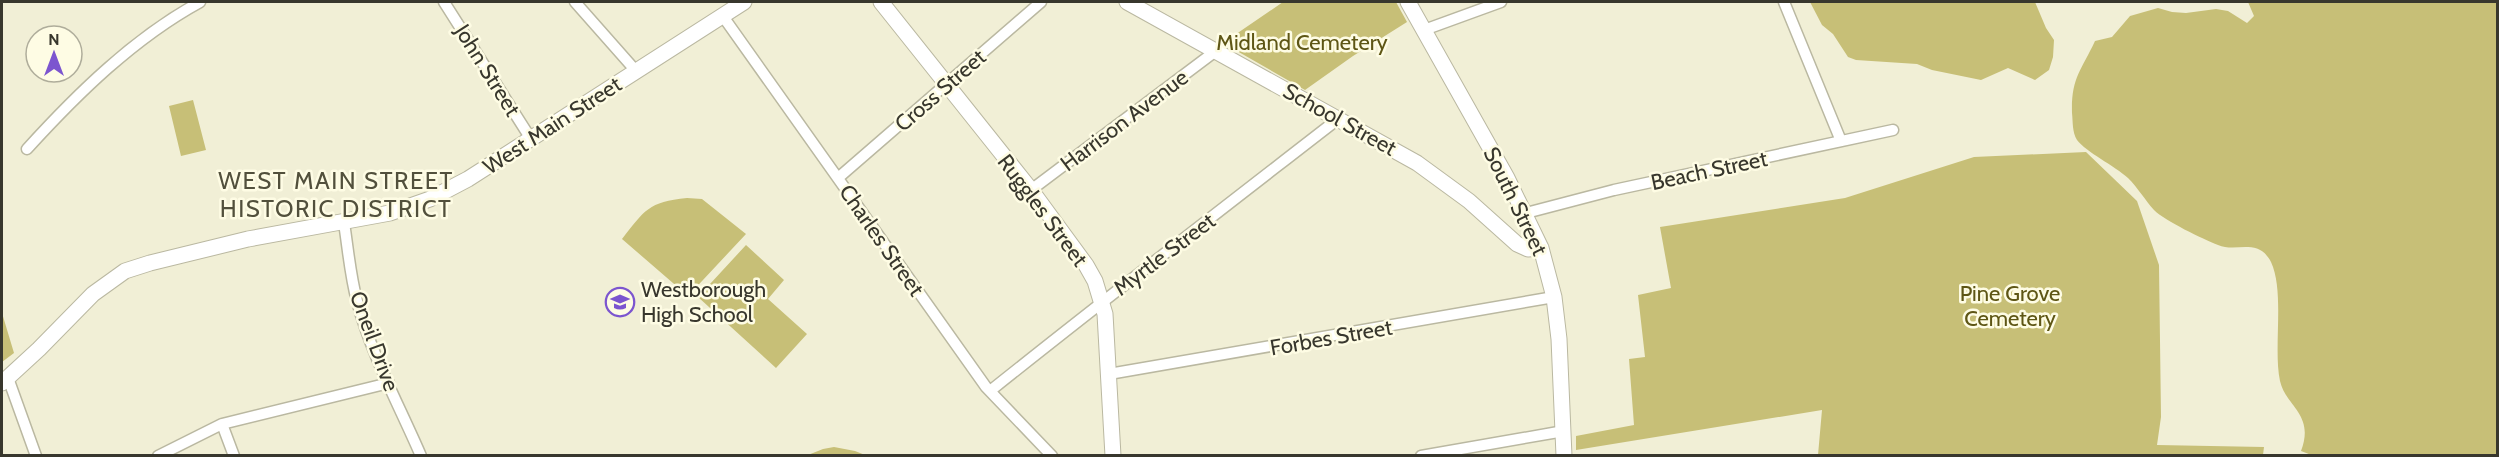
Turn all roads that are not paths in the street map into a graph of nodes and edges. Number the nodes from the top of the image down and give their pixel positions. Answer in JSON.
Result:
{"nodes":[{"id":1,"x":200,"y":2,"type":"edge"},
{"id":2,"x":444,"y":2,"type":"edge"},
{"id":3,"x":575,"y":2,"type":"edge"},
{"id":4,"x":744,"y":2,"type":"edge"},
{"id":5,"x":881,"y":2,"type":"edge"},
{"id":6,"x":1041,"y":2,"type":"edge"},
{"id":7,"x":1127,"y":2,"type":"edge"},
{"id":8,"x":1408,"y":2,"type":"edge"},
{"id":9,"x":1501,"y":2,"type":"edge"},
{"id":10,"x":1784,"y":2,"type":"edge"},
{"id":11,"x":722,"y":15,"type":"junction"},
{"id":12,"x":1424,"y":30,"type":"junction"},
{"id":13,"x":1217,"y":50,"type":"junction"},
{"id":14,"x":636,"y":71,"type":"junction"},
{"id":15,"x":946,"y":84,"type":"junction"},
{"id":16,"x":1338,"y":118,"type":"junction"},
{"id":17,"x":1893,"y":130,"type":"dead end"},
{"id":18,"x":531,"y":139,"type":"junction"},
{"id":19,"x":1841,"y":141,"type":"junction"},
{"id":20,"x":27,"y":149,"type":"dead end"},
{"id":21,"x":838,"y":178,"type":"junction"},
{"id":22,"x":1031,"y":190,"type":"junction"},
{"id":23,"x":1526,"y":213,"type":"junction"},
{"id":24,"x":344,"y":222,"type":"junction"},
{"id":25,"x":1542,"y":248,"type":"junction"},
{"id":26,"x":1554,"y":297,"type":"junction"},
{"id":27,"x":1102,"y":301,"type":"junction"},
{"id":28,"x":1109,"y":374,"type":"junction"},
{"id":29,"x":5,"y":381,"type":"edge"},
{"id":30,"x":389,"y":383,"type":"junction"},
{"id":31,"x":990,"y":392,"type":"junction"},
{"id":32,"x":222,"y":424,"type":"junction"},
{"id":33,"x":1564,"y":431,"type":"junction"},
{"id":34,"x":36,"y":456,"type":"edge"},
{"id":35,"x":158,"y":456,"type":"edge"},
{"id":36,"x":234,"y":456,"type":"edge"},
{"id":37,"x":421,"y":456,"type":"edge"},
{"id":38,"x":1052,"y":456,"type":"edge"},
{"id":39,"x":1113,"y":456,"type":"edge"},
{"id":40,"x":1421,"y":456,"type":"edge"},
{"id":41,"x":1564,"y":456,"type":"edge"}],
"edges":[{"from":1,"to":20,"type":"street"},
{"from":2,"to":18,"type":"street","name":"John Street"},
{"from":3,"to":14,"type":"street"},
{"from":4,"to":11,"type":"main road","name":"West Main Street"},
{"from":5,"to":15,"type":"main road","name":"Ruggles Street"},
{"from":6,"to":15,"type":"street","name":"Cross Street"},
{"from":7,"to":13,"type":"main road","name":"School Street"},
{"from":8,"to":12,"type":"main road","name":"South Street"},
{"from":9,"to":12,"type":"street"},
{"from":10,"to":19,"type":"street"},
{"from":11,"to":14,"type":"main road","name":"West Main Street"},
{"from":11,"to":21,"type":"street","name":"Charles Street"},
{"from":12,"to":23,"type":"main road","name":"South Street"},
{"from":13,"to":16,"type":"main road","name":"School Street"},
{"from":13,"to":22,"type":"street","name":"Harrison Avenue"},
{"from":14,"to":18,"type":"main road","name":"West Main Street"},
{"from":15,"to":21,"type":"street","name":"Cross Street"},
{"from":15,"to":22,"type":"main road","name":"Ruggles Street"},
{"from":16,"to":25,"type":"main road","name":"School Street"},
{"from":16,"to":27,"type":"street","name":"Myrtle Street"},
{"from":17,"to":19,"type":"street","name":"Beach Street"},
{"from":18,"to":24,"type":"main road","name":"West Main Street"},
{"from":19,"to":23,"type":"street","name":"Beach Street"},
{"from":21,"to":31,"type":"street","name":"Charles Street"},
{"from":22,"to":27,"type":"main road","name":"Ruggles Street"},
{"from":23,"to":25,"type":"main road","name":"South Street"},
{"from":24,"to":29,"type":"main road","name":"West Main Street"},
{"from":24,"to":30,"type":"street","name":"Oneil Drive"},
{"from":25,"to":26,"type":"main road","name":"South Street"},
{"from":26,"to":28,"type":"street","name":"Forbes Street"},
{"from":26,"to":33,"type":"main road","name":"South Street"},
{"from":27,"to":28,"type":"main road","name":"Ruggles Street"},
{"from":27,"to":31,"type":"street","name":"Myrtle Street"},
{"from":28,"to":39,"type":"main road","name":"Ruggles Street"},
{"from":29,"to":34,"type":"street"},
{"from":30,"to":32,"type":"street"},
{"from":30,"to":37,"type":"street","name":"Oneil Drive"},
{"from":31,"to":38,"type":"street","name":"Charles Street"},
{"from":32,"to":35,"type":"street"},
{"from":32,"to":36,"type":"street"},
{"from":33,"to":40,"type":"street"},
{"from":33,"to":41,"type":"main road","name":"South Street"}]}
